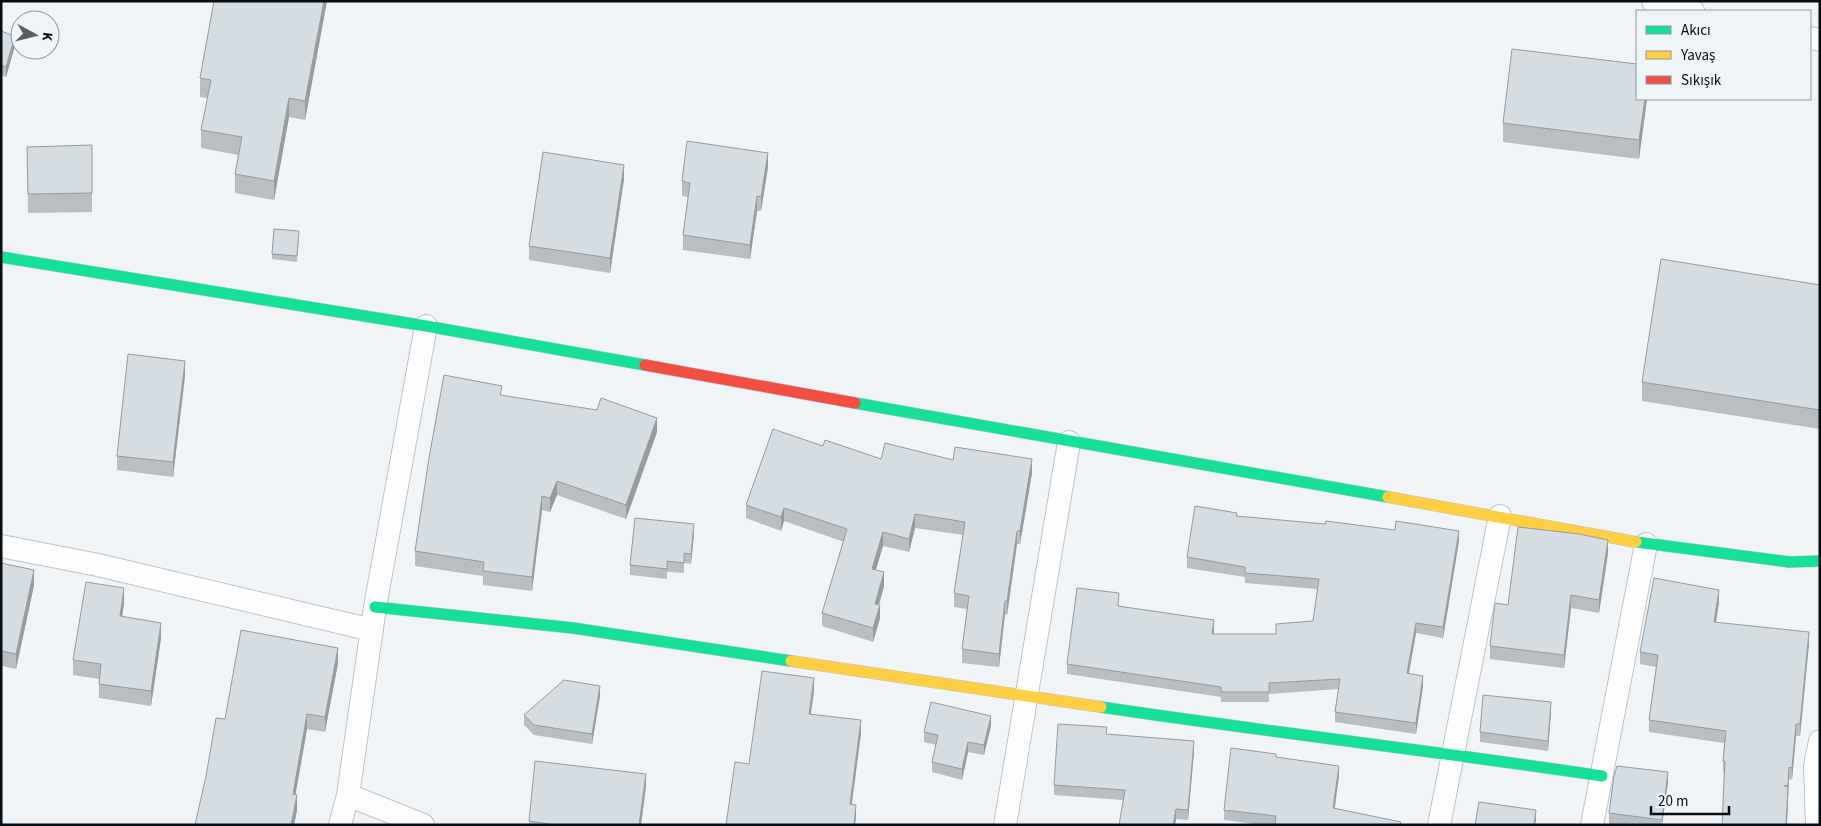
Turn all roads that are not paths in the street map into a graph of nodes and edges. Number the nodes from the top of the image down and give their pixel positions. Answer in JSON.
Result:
{"nodes":[{"id":1,"x":1653,"y":1,"type":"edge"},
{"id":2,"x":1689,"y":10,"type":"edge"},
{"id":3,"x":1,"y":257,"type":"edge"},
{"id":4,"x":426,"y":326,"type":"junction"},
{"id":5,"x":1069,"y":442,"type":"junction"},
{"id":6,"x":1500,"y":516,"type":"junction"},
{"id":7,"x":1646,"y":544,"type":"junction"},
{"id":8,"x":1,"y":546,"type":"edge"},
{"id":9,"x":1820,"y":561,"type":"edge"},
{"id":10,"x":376,"y":607,"type":"junction"},
{"id":11,"x":372,"y":630,"type":"junction"},
{"id":12,"x":1025,"y":696,"type":"junction"},
{"id":13,"x":1820,"y":741,"type":"edge"},
{"id":14,"x":1453,"y":754,"type":"junction"},
{"id":15,"x":1602,"y":776,"type":"junction"},
{"id":16,"x":348,"y":795,"type":"junction"},
{"id":17,"x":340,"y":825,"type":"edge"},
{"id":18,"x":423,"y":825,"type":"edge"},
{"id":19,"x":1005,"y":825,"type":"edge"},
{"id":20,"x":1439,"y":825,"type":"edge"},
{"id":21,"x":1592,"y":825,"type":"edge"},
{"id":22,"x":1817,"y":825,"type":"edge"}],
"edges":[{"from":1,"to":2,"type":"street"},
{"from":3,"to":4,"type":"street"},
{"from":4,"to":5,"type":"street"},
{"from":4,"to":10,"type":"street"},
{"from":5,"to":6,"type":"street"},
{"from":5,"to":12,"type":"street"},
{"from":6,"to":7,"type":"street"},
{"from":6,"to":14,"type":"street"},
{"from":7,"to":9,"type":"street"},
{"from":7,"to":15,"type":"street"},
{"from":8,"to":11,"type":"street"},
{"from":10,"to":11,"type":"street"},
{"from":10,"to":12,"type":"street"},
{"from":11,"to":16,"type":"street"},
{"from":12,"to":14,"type":"street"},
{"from":12,"to":19,"type":"street"},
{"from":13,"to":22,"type":"street"},
{"from":14,"to":15,"type":"street"},
{"from":14,"to":20,"type":"street"},
{"from":15,"to":21,"type":"street"},
{"from":16,"to":17,"type":"street"},
{"from":16,"to":18,"type":"street"}]}
